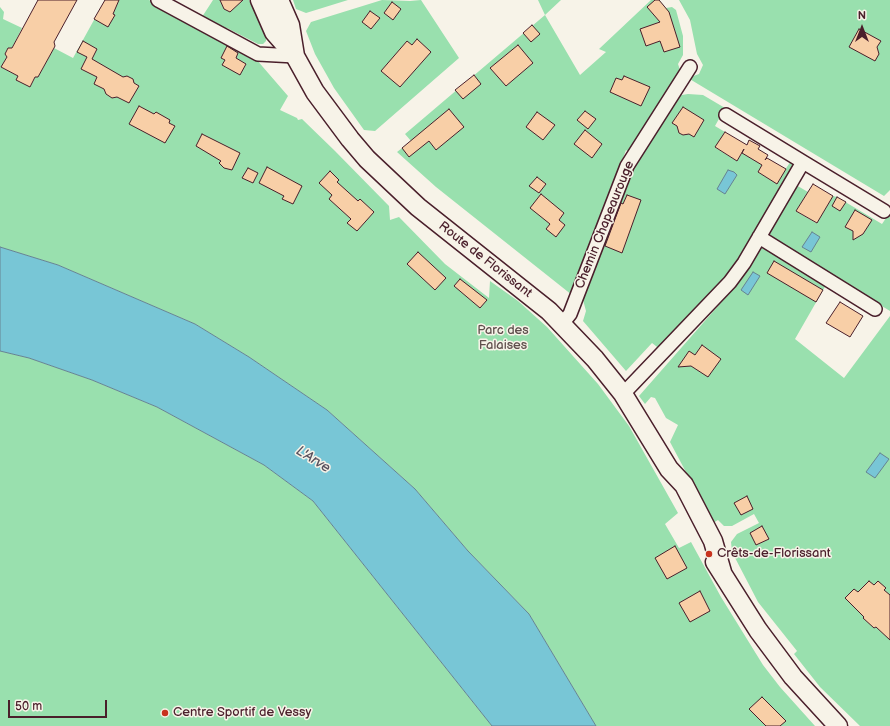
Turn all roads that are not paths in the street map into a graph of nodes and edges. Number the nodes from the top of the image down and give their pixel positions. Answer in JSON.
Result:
{"nodes":[{"id":1,"x":158,"y":0,"type":"edge"},
{"id":2,"x":260,"y":0,"type":"edge"},
{"id":3,"x":279,"y":0,"type":"edge"},
{"id":4,"x":295,"y":56,"type":"junction"},
{"id":5,"x":690,"y":67,"type":"dead end"},
{"id":6,"x":726,"y":115,"type":"dead end"},
{"id":7,"x":803,"y":162,"type":"junction"},
{"id":8,"x":884,"y":212,"type":"dead end"},
{"id":9,"x":759,"y":237,"type":"junction"},
{"id":10,"x":875,"y":309,"type":"dead end"},
{"id":11,"x":562,"y":324,"type":"junction"},
{"id":12,"x":623,"y":394,"type":"junction"},
{"id":13,"x":838,"y":726,"type":"edge"}],
"edges":[{"from":1,"to":4,"type":"street"},
{"from":2,"to":4,"type":"main road","name":"Route de Florissant"},
{"from":3,"to":4,"type":"main road","name":"Route de Florissant"},
{"from":4,"to":11,"type":"main road","name":"Route de Florissant"},
{"from":5,"to":11,"type":"street","name":"Chemin Chapeaurouge"},
{"from":6,"to":7,"type":"street"},
{"from":7,"to":8,"type":"street"},
{"from":7,"to":9,"type":"street"},
{"from":9,"to":10,"type":"street"},
{"from":9,"to":12,"type":"street"},
{"from":11,"to":12,"type":"main road","name":"Route de Florissant"},
{"from":12,"to":13,"type":"main road","name":"Route de Florissant"}]}
